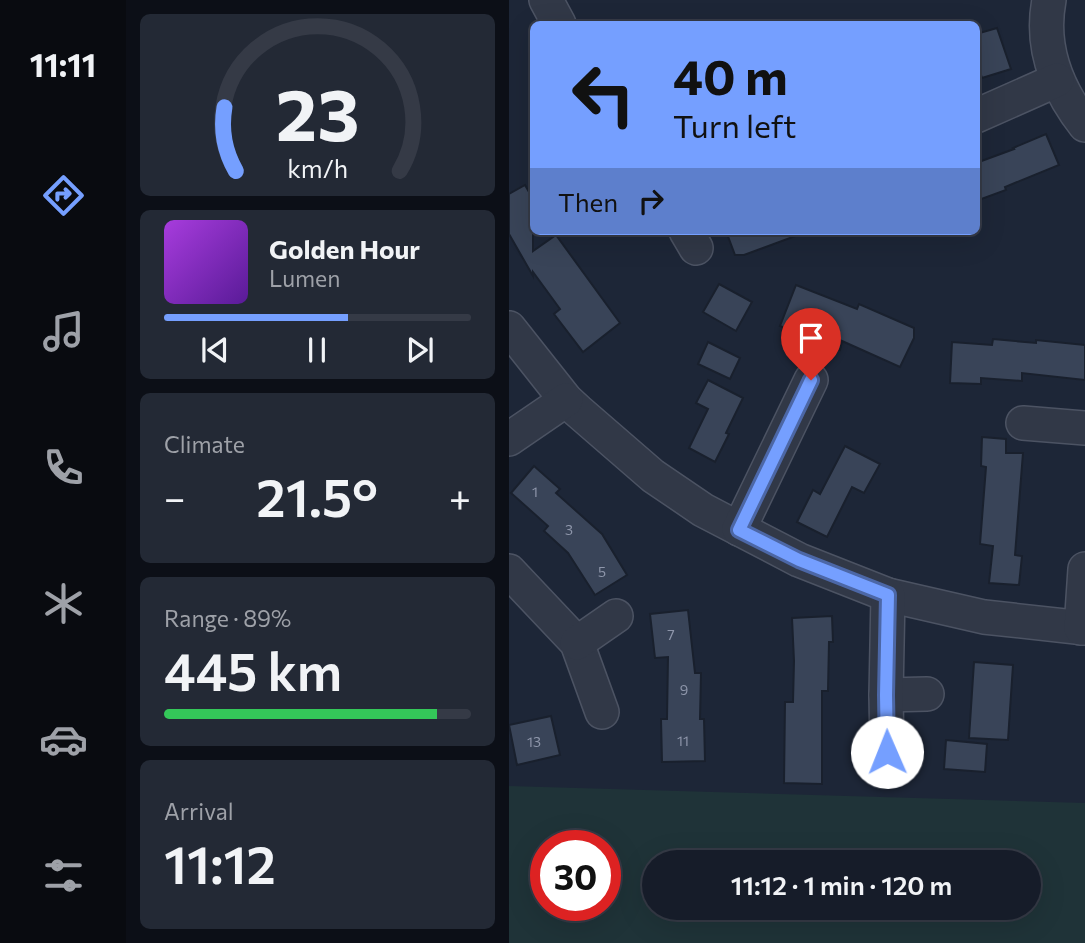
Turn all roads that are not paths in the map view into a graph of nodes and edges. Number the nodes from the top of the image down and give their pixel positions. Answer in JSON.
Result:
{"nodes":[{"id":1,"x":546,"y":0,"type":"edge"},
{"id":2,"x":1049,"y":0,"type":"edge"},
{"id":3,"x":557,"y":21,"type":"edge"},
{"id":4,"x":1057,"y":80,"type":"junction"},
{"id":5,"x":980,"y":114,"type":"edge"},
{"id":6,"x":1085,"y":125,"type":"edge"},
{"id":7,"x":509,"y":328,"type":"edge"},
{"id":8,"x":811,"y":380,"type":"dead end"},
{"id":9,"x":566,"y":400,"type":"junction"},
{"id":10,"x":1023,"y":423,"type":"dead end"},
{"id":11,"x":1085,"y":428,"type":"edge"},
{"id":12,"x":509,"y":439,"type":"edge"},
{"id":13,"x":739,"y":530,"type":"junction"},
{"id":14,"x":1085,"y":569,"type":"edge"},
{"id":15,"x":509,"y":571,"type":"edge"},
{"id":16,"x":888,"y":595,"type":"junction"},
{"id":17,"x":616,"y":616,"type":"dead end"},
{"id":18,"x":1083,"y":628,"type":"edge"},
{"id":19,"x":577,"y":643,"type":"junction"},
{"id":20,"x":927,"y":694,"type":"dead end"},
{"id":21,"x":886,"y":695,"type":"junction"},
{"id":22,"x":602,"y":712,"type":"dead end"},
{"id":23,"x":887,"y":752,"type":"dead end"}],
"edges":[{"from":1,"to":3,"type":"street"},
{"from":2,"to":4,"type":"street"},
{"from":4,"to":5,"type":"street"},
{"from":4,"to":6,"type":"street"},
{"from":7,"to":9,"type":"street"},
{"from":8,"to":13,"type":"street"},
{"from":9,"to":12,"type":"street"},
{"from":9,"to":13,"type":"street"},
{"from":10,"to":11,"type":"street"},
{"from":13,"to":16,"type":"street"},
{"from":14,"to":18,"type":"street"},
{"from":15,"to":19,"type":"street"},
{"from":16,"to":18,"type":"street"},
{"from":16,"to":21,"type":"street"},
{"from":17,"to":19,"type":"street"},
{"from":19,"to":22,"type":"street"},
{"from":20,"to":21,"type":"street"},
{"from":21,"to":23,"type":"street"}]}
